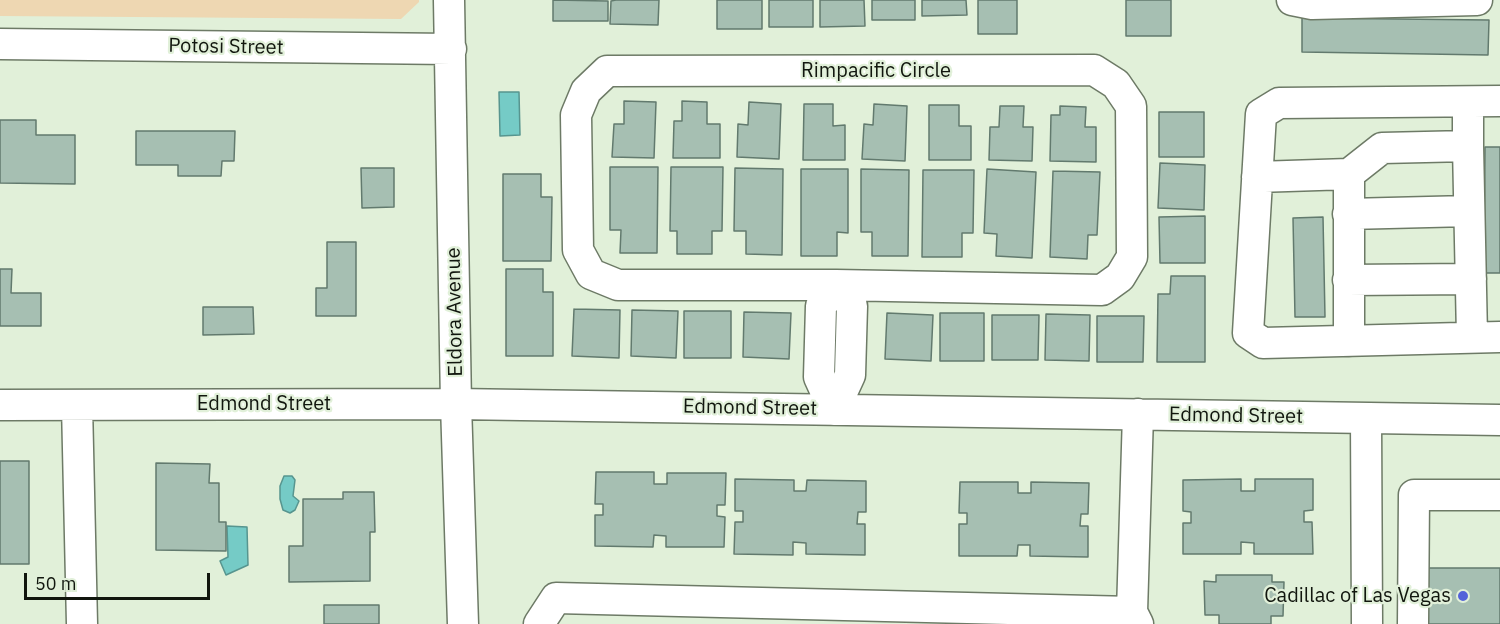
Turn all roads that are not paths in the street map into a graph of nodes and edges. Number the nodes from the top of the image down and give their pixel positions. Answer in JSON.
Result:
{"nodes":[{"id":1,"x":449,"y":0,"type":"edge"},
{"id":2,"x":1292,"y":0,"type":"edge"},
{"id":3,"x":1477,"y":0,"type":"edge"},
{"id":4,"x":0,"y":44,"type":"edge"},
{"id":5,"x":452,"y":49,"type":"junction"},
{"id":6,"x":1500,"y":101,"type":"edge"},
{"id":7,"x":1468,"y":102,"type":"junction"},
{"id":8,"x":1468,"y":146,"type":"junction"},
{"id":9,"x":1349,"y":174,"type":"junction"},
{"id":10,"x":1257,"y":177,"type":"junction"},
{"id":11,"x":1469,"y":211,"type":"junction"},
{"id":12,"x":1348,"y":214,"type":"junction"},
{"id":13,"x":1471,"y":279,"type":"junction"},
{"id":14,"x":1348,"y":280,"type":"junction"},
{"id":15,"x":836,"y":285,"type":"junction"},
{"id":16,"x":1486,"y":337,"type":"edge"},
{"id":17,"x":1349,"y":341,"type":"junction"},
{"id":18,"x":456,"y":404,"type":"junction"},
{"id":19,"x":0,"y":405,"type":"edge"},
{"id":20,"x":77,"y":405,"type":"junction"},
{"id":21,"x":834,"y":410,"type":"junction"},
{"id":22,"x":1138,"y":414,"type":"junction"},
{"id":23,"x":1366,"y":417,"type":"junction"},
{"id":24,"x":1500,"y":420,"type":"edge"},
{"id":25,"x":1500,"y":495,"type":"edge"},
{"id":26,"x":1135,"y":618,"type":"edge"},
{"id":27,"x":82,"y":624,"type":"edge"},
{"id":28,"x":463,"y":624,"type":"edge"},
{"id":29,"x":539,"y":624,"type":"edge"},
{"id":30,"x":1367,"y":624,"type":"edge"},
{"id":31,"x":1413,"y":624,"type":"edge"}],
"edges":[{"from":1,"to":5,"type":"street","name":"Eldora Avenue"},
{"from":2,"to":3,"type":"street"},
{"from":4,"to":5,"type":"street","name":"Potosi Street"},
{"from":5,"to":18,"type":"street","name":"Eldora Avenue"},
{"from":6,"to":7,"type":"street"},
{"from":7,"to":8,"type":"street"},
{"from":7,"to":10,"type":"street"},
{"from":8,"to":9,"type":"street"},
{"from":8,"to":11,"type":"street"},
{"from":9,"to":10,"type":"street"},
{"from":9,"to":12,"type":"street"},
{"from":10,"to":17,"type":"street"},
{"from":11,"to":12,"type":"street"},
{"from":11,"to":13,"type":"street"},
{"from":12,"to":14,"type":"street"},
{"from":13,"to":14,"type":"street"},
{"from":13,"to":16,"type":"street"},
{"from":14,"to":17,"type":"street"},
{"from":15,"to":15,"type":"street","name":"Rimpacific Circle"},
{"from":15,"to":21,"type":"street"},
{"from":16,"to":17,"type":"street"},
{"from":18,"to":20,"type":"street","name":"Edmond Street"},
{"from":18,"to":21,"type":"street","name":"Edmond Street"},
{"from":18,"to":28,"type":"street","name":"Eldora Avenue"},
{"from":19,"to":20,"type":"street","name":"Edmond Street"},
{"from":20,"to":27,"type":"street"},
{"from":21,"to":22,"type":"street","name":"Edmond Street"},
{"from":22,"to":23,"type":"street","name":"Edmond Street"},
{"from":22,"to":26,"type":"street"},
{"from":23,"to":24,"type":"street","name":"Edmond Street"},
{"from":23,"to":30,"type":"street"},
{"from":25,"to":31,"type":"street"},
{"from":26,"to":29,"type":"street"}]}
